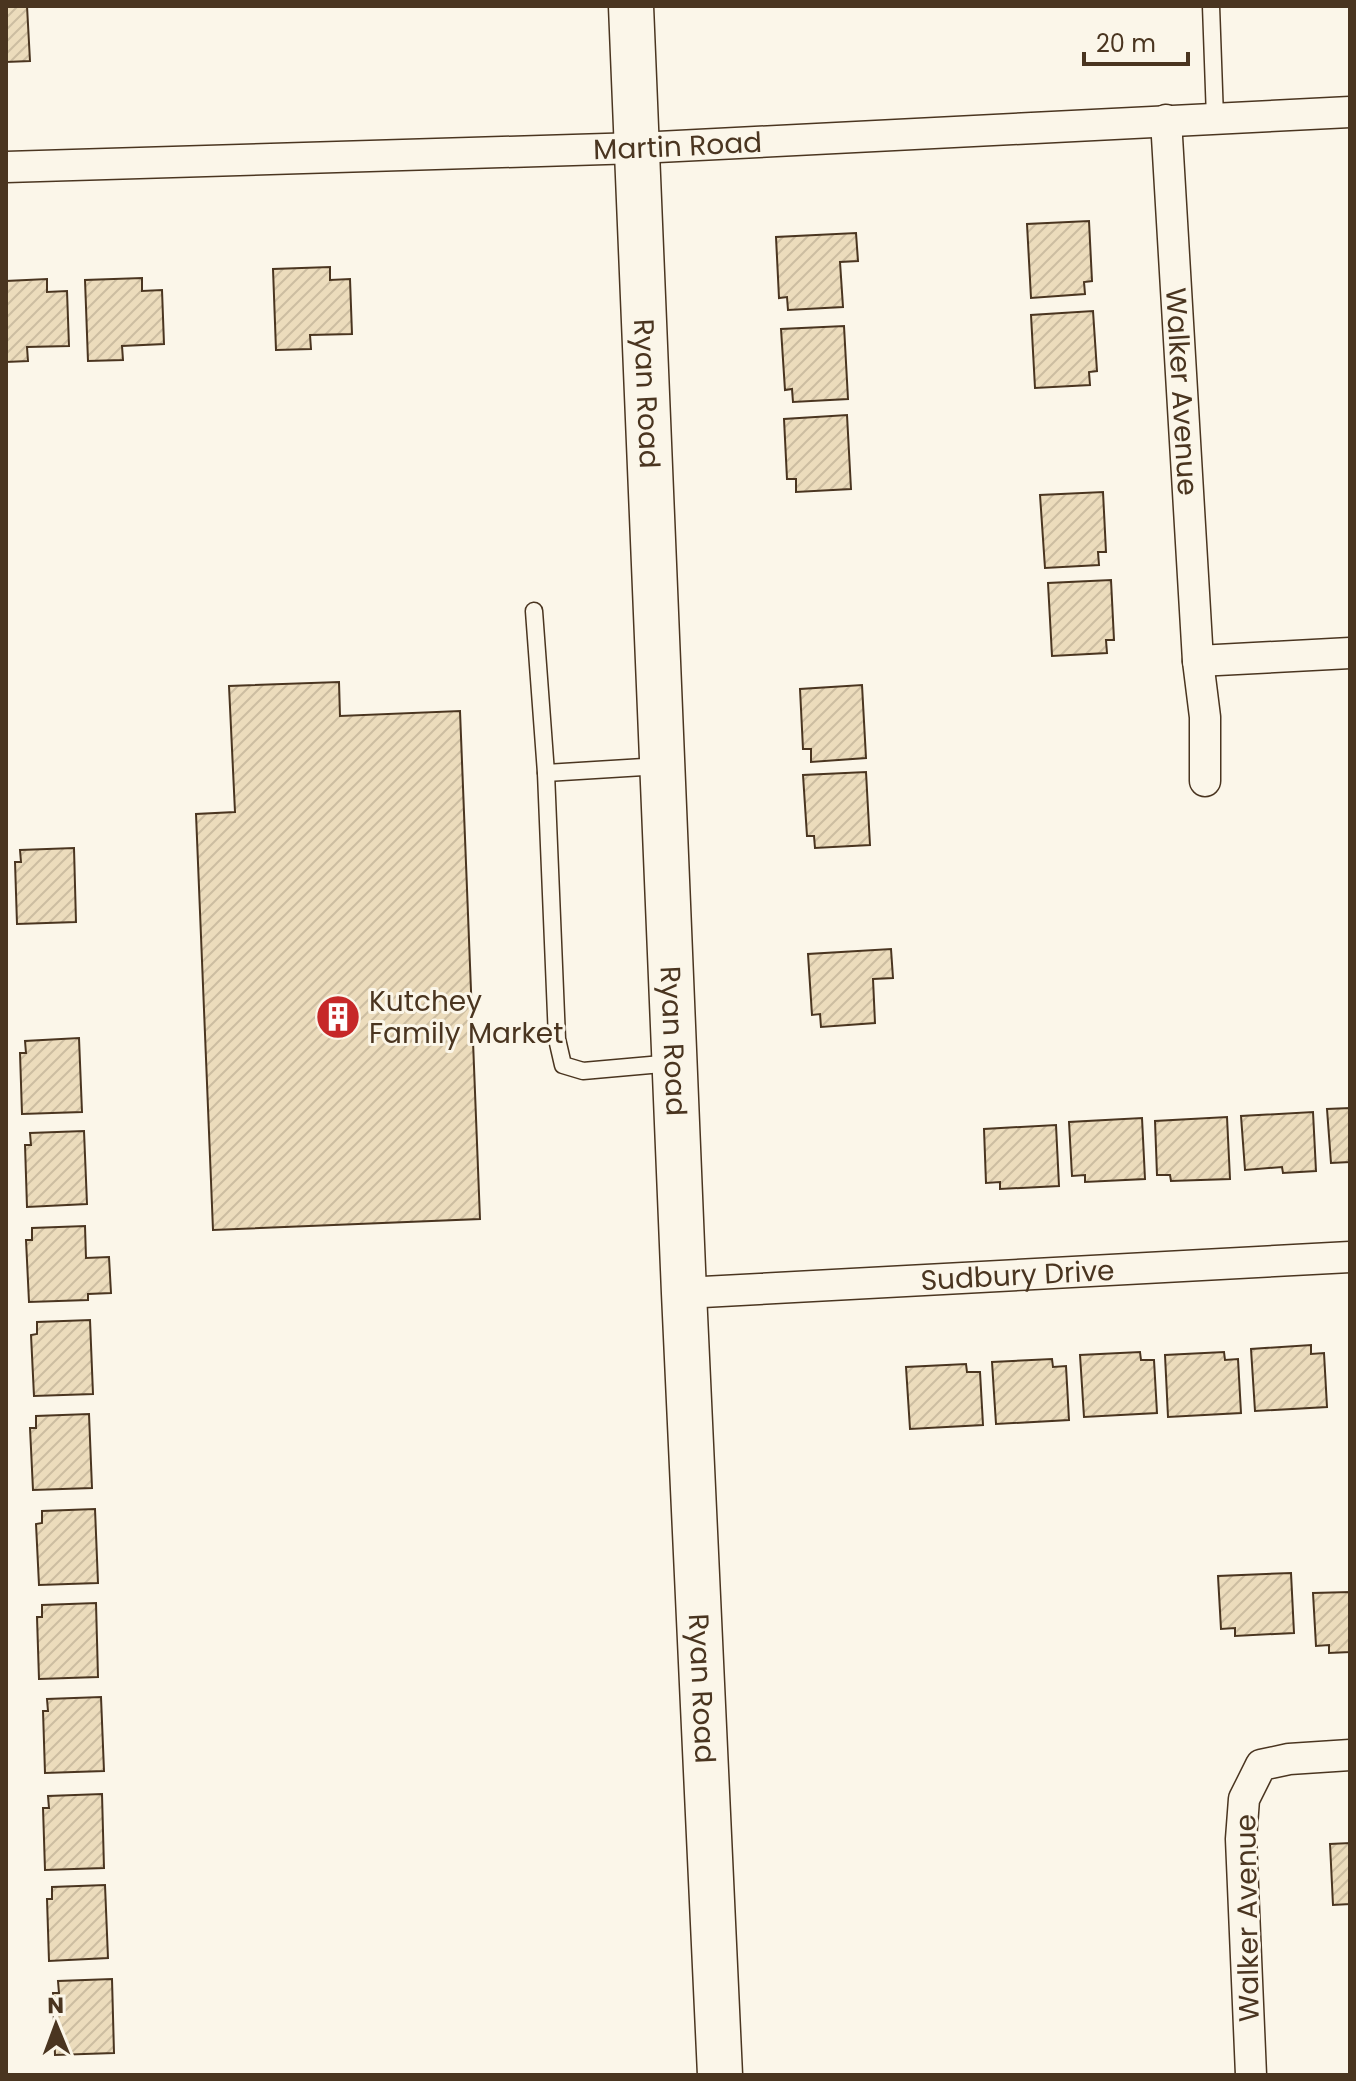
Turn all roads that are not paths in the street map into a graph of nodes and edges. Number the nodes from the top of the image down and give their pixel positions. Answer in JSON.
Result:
{"nodes":[{"id":1,"x":631,"y":6,"type":"edge"},
{"id":2,"x":1211,"y":6,"type":"edge"},
{"id":3,"x":1350,"y":112,"type":"edge"},
{"id":4,"x":1215,"y":118,"type":"junction"},
{"id":5,"x":1166,"y":120,"type":"junction"},
{"id":6,"x":638,"y":148,"type":"junction"},
{"id":7,"x":6,"y":167,"type":"edge"},
{"id":8,"x":534,"y":611,"type":"dead end"},
{"id":9,"x":1350,"y":653,"type":"edge"},
{"id":10,"x":1198,"y":661,"type":"junction"},
{"id":11,"x":662,"y":766,"type":"junction"},
{"id":12,"x":546,"y":773,"type":"junction"},
{"id":13,"x":1205,"y":781,"type":"dead end"},
{"id":14,"x":675,"y":1063,"type":"junction"},
{"id":15,"x":1350,"y":1257,"type":"edge"},
{"id":16,"x":684,"y":1293,"type":"junction"},
{"id":17,"x":1350,"y":1755,"type":"edge"},
{"id":18,"x":720,"y":2075,"type":"edge"},
{"id":19,"x":1251,"y":2075,"type":"edge"}],
"edges":[{"from":1,"to":6,"type":"main road","name":"Ryan Road"},
{"from":2,"to":4,"type":"lane"},
{"from":3,"to":4,"type":"street","name":"Martin Road"},
{"from":4,"to":5,"type":"street","name":"Martin Road"},
{"from":5,"to":6,"type":"street","name":"Martin Road"},
{"from":5,"to":10,"type":"street","name":"Walker Avenue"},
{"from":6,"to":7,"type":"street","name":"Martin Road"},
{"from":6,"to":11,"type":"main road","name":"Ryan Road"},
{"from":8,"to":12,"type":"lane"},
{"from":9,"to":10,"type":"street"},
{"from":10,"to":13,"type":"street","name":"Walker Avenue"},
{"from":11,"to":12,"type":"lane"},
{"from":11,"to":14,"type":"main road","name":"Ryan Road"},
{"from":12,"to":14,"type":"lane"},
{"from":14,"to":16,"type":"main road","name":"Ryan Road"},
{"from":15,"to":16,"type":"street","name":"Sudbury Drive"},
{"from":16,"to":18,"type":"main road","name":"Ryan Road"},
{"from":17,"to":19,"type":"street","name":"Walker Avenue"}]}
